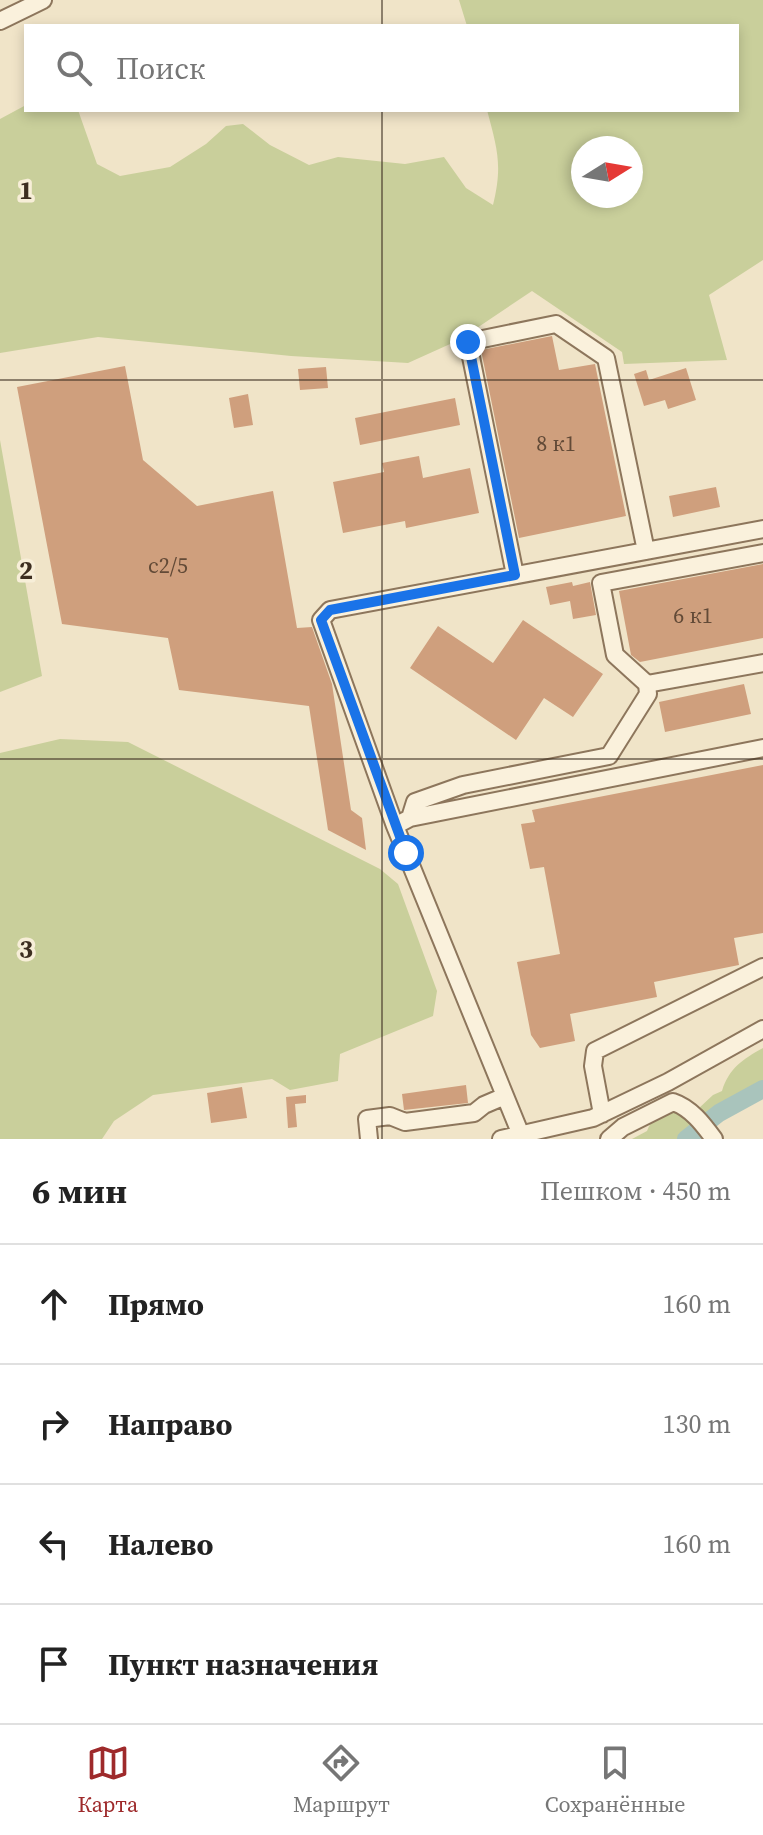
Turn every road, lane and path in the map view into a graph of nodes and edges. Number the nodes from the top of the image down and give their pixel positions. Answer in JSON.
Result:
{"nodes":[{"id":1,"x":43,"y":0,"type":"edge"},
{"id":2,"x":0,"y":21,"type":"edge"},
{"id":3,"x":763,"y":529,"type":"edge"},
{"id":4,"x":646,"y":551,"type":"junction"},
{"id":5,"x":763,"y":553,"type":"edge"},
{"id":6,"x":515,"y":575,"type":"junction"},
{"id":7,"x":763,"y":663,"type":"edge"},
{"id":8,"x":647,"y":684,"type":"junction"},
{"id":9,"x":763,"y":748,"type":"edge"},
{"id":10,"x":402,"y":822,"type":"junction"},
{"id":11,"x":763,"y":967,"type":"edge"},
{"id":12,"x":763,"y":1029,"type":"edge"},
{"id":13,"x":505,"y":1096,"type":"junction"},
{"id":14,"x":602,"y":1114,"type":"junction"},
{"id":15,"x":533,"y":1135,"type":"edge"},
{"id":16,"x":369,"y":1139,"type":"edge"},
{"id":17,"x":501,"y":1139,"type":"edge"},
{"id":18,"x":609,"y":1139,"type":"edge"},
{"id":19,"x":714,"y":1139,"type":"edge"}],
"edges":[{"from":1,"to":2,"type":"street"},
{"from":3,"to":4,"type":"street"},
{"from":4,"to":6,"type":"street"},
{"from":4,"to":6,"type":"street"},
{"from":5,"to":8,"type":"street"},
{"from":6,"to":10,"type":"street"},
{"from":7,"to":8,"type":"street"},
{"from":8,"to":10,"type":"street"},
{"from":9,"to":10,"type":"street"},
{"from":10,"to":13,"type":"street"},
{"from":11,"to":14,"type":"street"},
{"from":12,"to":14,"type":"street"},
{"from":13,"to":15,"type":"street"},
{"from":13,"to":16,"type":"street"},
{"from":14,"to":15,"type":"street"},
{"from":15,"to":17,"type":"street"},
{"from":18,"to":19,"type":"street"}]}
